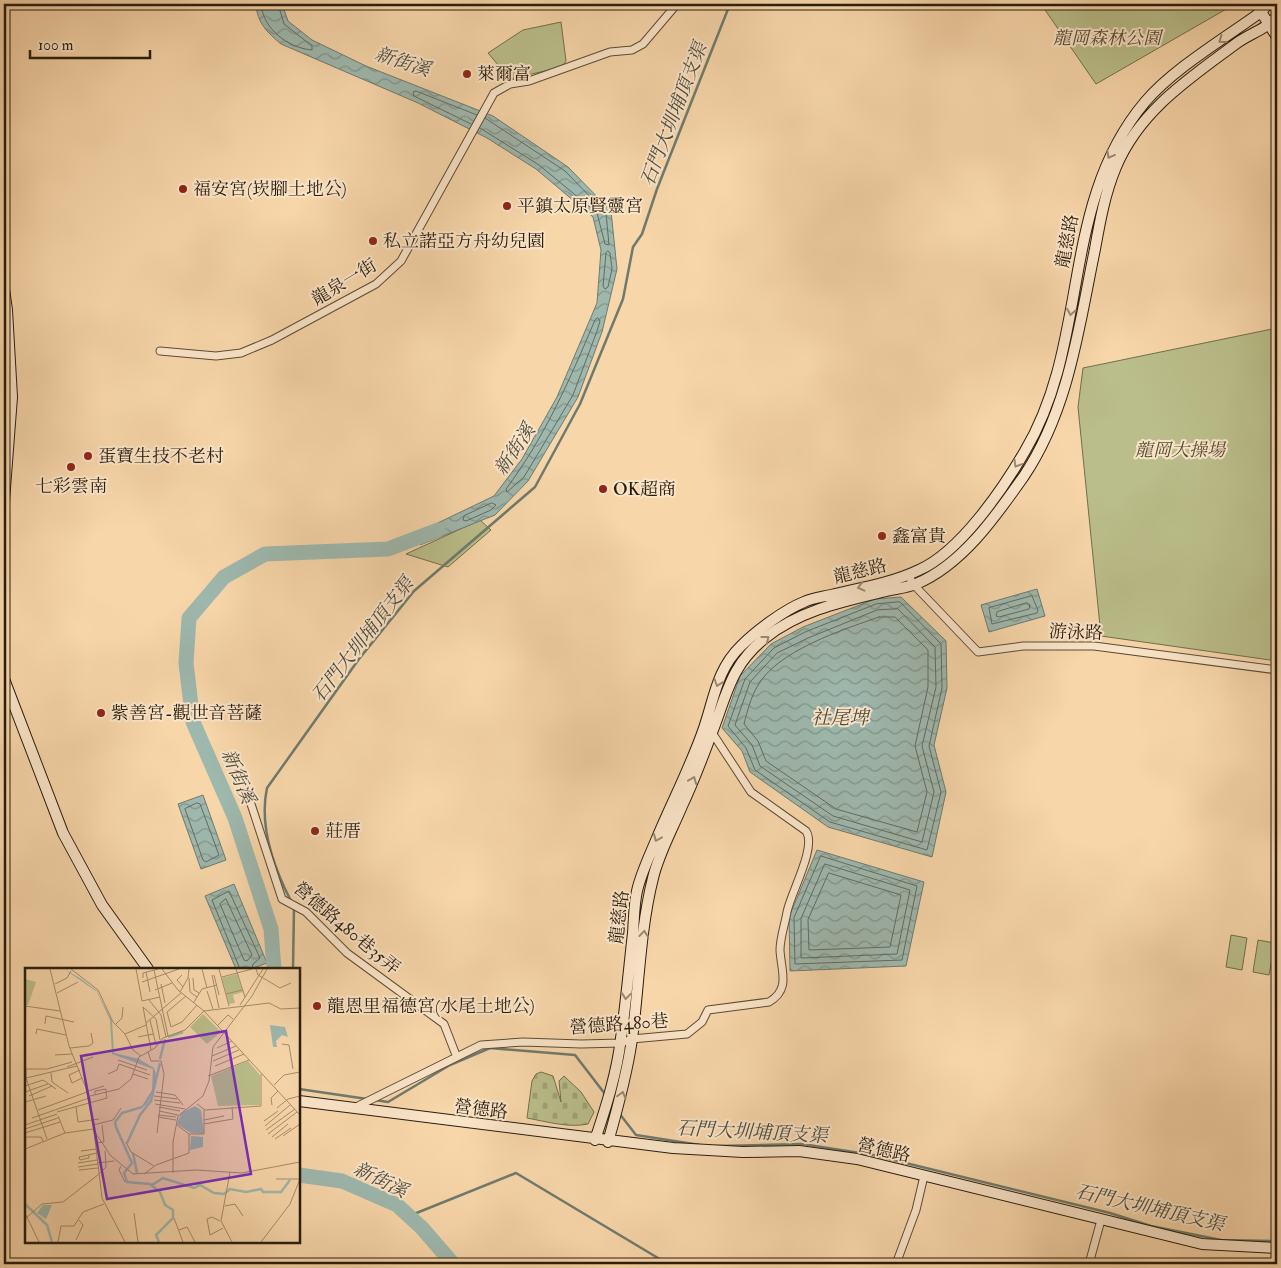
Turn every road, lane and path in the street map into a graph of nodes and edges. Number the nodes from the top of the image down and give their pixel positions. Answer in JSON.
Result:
{"nodes":[{"id":1,"x":677,"y":4,"type":"edge"},
{"id":2,"x":1273,"y":4,"type":"edge"},
{"id":3,"x":1262,"y":6,"type":"edge"},
{"id":4,"x":1277,"y":10,"type":"edge"},
{"id":5,"x":1277,"y":16,"type":"edge"},
{"id":6,"x":1270,"y":26,"type":"junction"},
{"id":7,"x":1277,"y":37,"type":"edge"},
{"id":8,"x":4,"y":288,"type":"edge"},
{"id":9,"x":160,"y":351,"type":"dead end"},
{"id":10,"x":4,"y":501,"type":"edge"},
{"id":11,"x":982,"y":522,"type":"junction"},
{"id":12,"x":908,"y":575,"type":"junction"},
{"id":13,"x":914,"y":585,"type":"junction"},
{"id":14,"x":1277,"y":670,"type":"edge"},
{"id":15,"x":4,"y":679,"type":"edge"},
{"id":16,"x":708,"y":730,"type":"junction"},
{"id":17,"x":250,"y":801,"type":"dead end"},
{"id":18,"x":147,"y":968,"type":"edge"},
{"id":19,"x":632,"y":1039,"type":"junction"},
{"id":20,"x":621,"y":1043,"type":"junction"},
{"id":21,"x":456,"y":1055,"type":"junction"},
{"id":22,"x":300,"y":1101,"type":"edge"},
{"id":23,"x":353,"y":1108,"type":"junction"},
{"id":24,"x":595,"y":1140,"type":"junction"},
{"id":25,"x":608,"y":1142,"type":"junction"},
{"id":26,"x":924,"y":1176,"type":"junction"},
{"id":27,"x":1101,"y":1220,"type":"junction"},
{"id":28,"x":1277,"y":1248,"type":"edge"},
{"id":29,"x":896,"y":1264,"type":"edge"},
{"id":30,"x":1089,"y":1264,"type":"edge"}],
"edges":[{"from":1,"to":9,"type":"street","name":"龍泉一街"},
{"from":2,"to":4,"type":"street"},
{"from":3,"to":6,"type":"street"},
{"from":3,"to":11,"type":"street","name":"龍慈路","one_way":true},
{"from":5,"to":6,"type":"street"},
{"from":6,"to":7,"type":"street"},
{"from":6,"to":11,"type":"street","name":"龍慈路"},
{"from":8,"to":10,"type":"street"},
{"from":11,"to":12,"type":"street","name":"龍慈路"},
{"from":11,"to":13,"type":"street","name":"龍慈路"},
{"from":12,"to":13,"type":"street","name":"游泳路"},
{"from":12,"to":16,"type":"street","name":"龍慈路","one_way":true},
{"from":13,"to":14,"type":"street","name":"游泳路"},
{"from":16,"to":13,"type":"street","name":"龍慈路","one_way":true},
{"from":15,"to":18,"type":"street"},
{"from":19,"to":16,"type":"street","name":"龍慈路","one_way":true},
{"from":16,"to":19,"type":"street","name":"營德路480巷"},
{"from":16,"to":20,"type":"street","name":"龍慈路","one_way":true},
{"from":17,"to":21,"type":"street","name":"營德路480巷35弄"},
{"from":19,"to":20,"type":"street","name":"營德路480巷"},
{"from":25,"to":19,"type":"street","name":"龍慈路","one_way":true},
{"from":20,"to":21,"type":"street","name":"營德路480巷"},
{"from":20,"to":24,"type":"street","name":"龍慈路"},
{"from":21,"to":23,"type":"street","name":"營德路480巷"},
{"from":22,"to":23,"type":"street","name":"營德路"},
{"from":23,"to":24,"type":"street","name":"營德路"},
{"from":24,"to":25,"type":"street","name":"營德路"},
{"from":25,"to":26,"type":"street","name":"營德路"},
{"from":26,"to":27,"type":"street","name":"營德路"},
{"from":26,"to":29,"type":"street"},
{"from":27,"to":28,"type":"street","name":"營德路"},
{"from":27,"to":30,"type":"street"}]}
